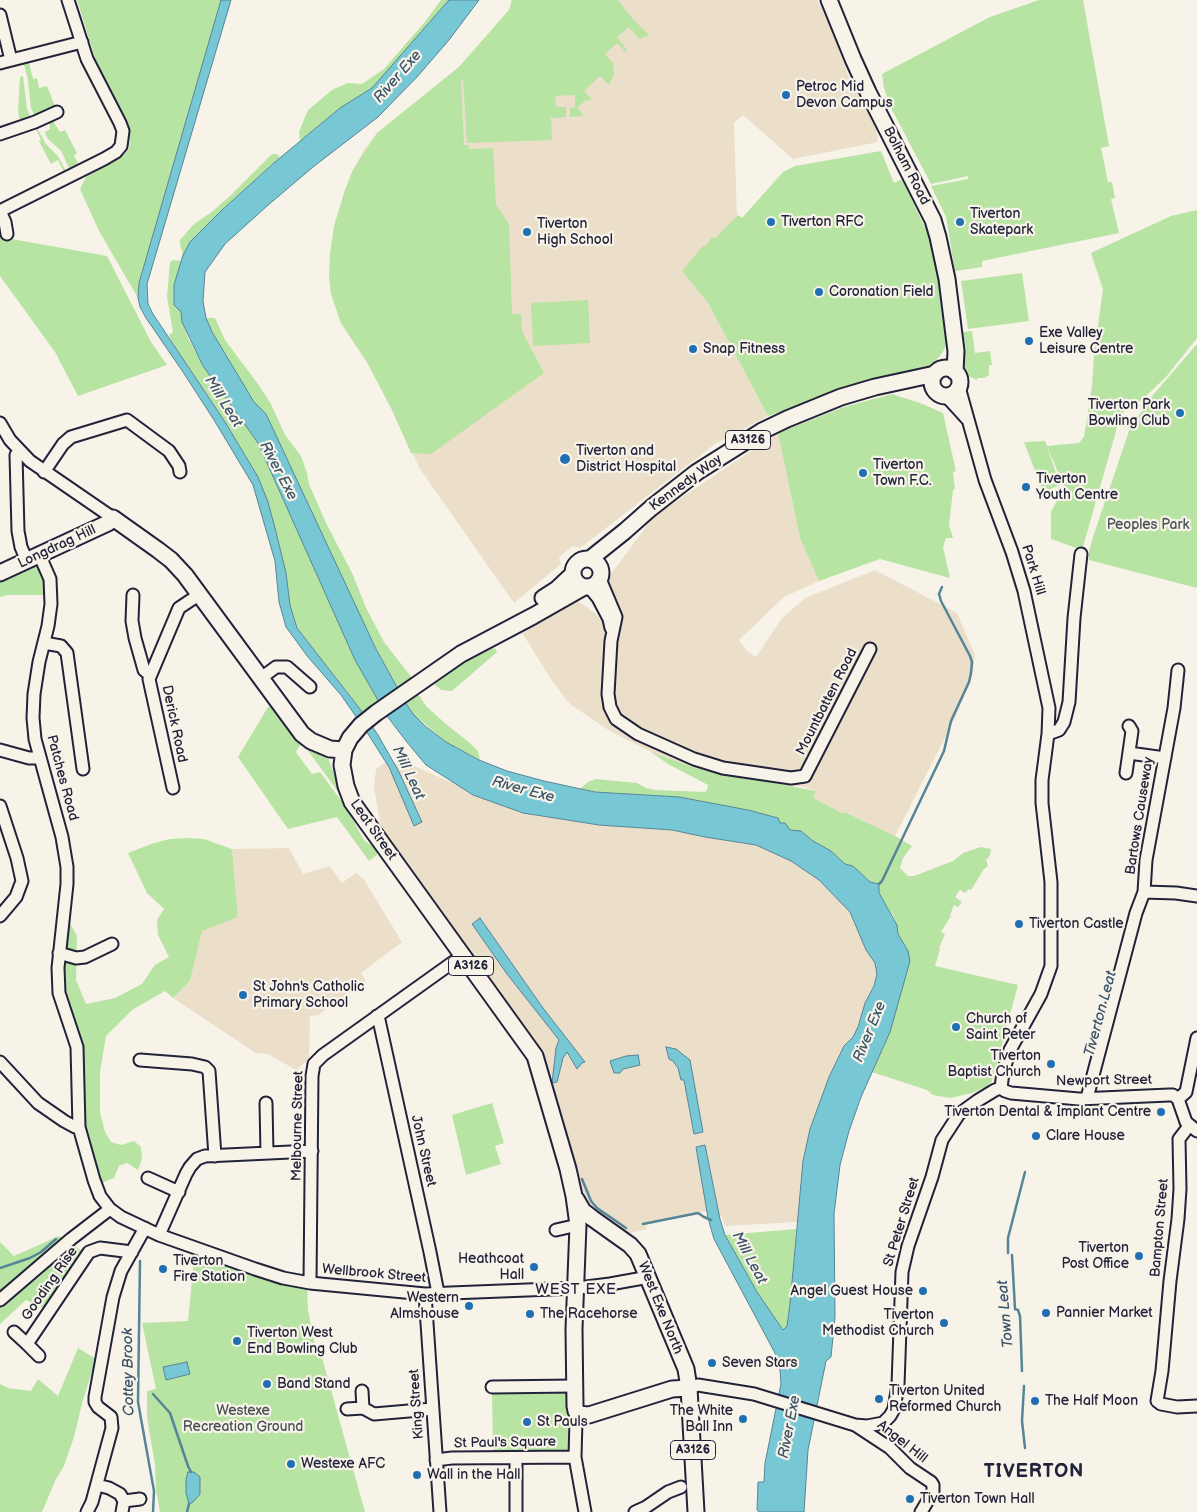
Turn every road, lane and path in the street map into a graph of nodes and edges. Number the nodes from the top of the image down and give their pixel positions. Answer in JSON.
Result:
{"nodes":[{"id":1,"x":68,"y":0,"type":"edge"},
{"id":2,"x":829,"y":0,"type":"edge"},
{"id":3,"x":0,"y":15,"type":"edge"},
{"id":4,"x":82,"y":42,"type":"junction"},
{"id":5,"x":5,"y":61,"type":"edge"},
{"id":6,"x":57,"y":112,"type":"dead end"},
{"id":7,"x":43,"y":119,"type":"junction"},
{"id":8,"x":47,"y":130,"type":"dead end"},
{"id":9,"x":0,"y":134,"type":"edge"},
{"id":10,"x":0,"y":211,"type":"edge"},
{"id":11,"x":7,"y":234,"type":"dead end"},
{"id":12,"x":948,"y":375,"type":"junction"},
{"id":13,"x":888,"y":385,"type":"junction"},
{"id":14,"x":940,"y":393,"type":"junction"},
{"id":15,"x":967,"y":419,"type":"junction"},
{"id":16,"x":0,"y":423,"type":"edge"},
{"id":17,"x":20,"y":451,"type":"junction"},
{"id":18,"x":44,"y":472,"type":"junction"},
{"id":19,"x":180,"y":472,"type":"dead end"},
{"id":20,"x":113,"y":518,"type":"junction"},
{"id":21,"x":626,"y":531,"type":"junction"},
{"id":22,"x":1081,"y":554,"type":"dead end"},
{"id":23,"x":33,"y":558,"type":"junction"},
{"id":24,"x":590,"y":559,"type":"junction"},
{"id":25,"x":0,"y":574,"type":"edge"},
{"id":26,"x":573,"y":574,"type":"junction"},
{"id":27,"x":593,"y":580,"type":"junction"},
{"id":28,"x":200,"y":594,"type":"junction"},
{"id":29,"x":132,"y":595,"type":"dead end"},
{"id":30,"x":44,"y":643,"type":"junction"},
{"id":31,"x":870,"y":649,"type":"dead end"},
{"id":32,"x":461,"y":654,"type":"junction"},
{"id":33,"x":1178,"y":670,"type":"dead end"},
{"id":34,"x":150,"y":675,"type":"junction"},
{"id":35,"x":261,"y":678,"type":"junction"},
{"id":36,"x":310,"y":687,"type":"dead end"},
{"id":37,"x":1129,"y":726,"type":"dead end"},
{"id":38,"x":1048,"y":734,"type":"junction"},
{"id":39,"x":0,"y":750,"type":"edge"},
{"id":40,"x":344,"y":750,"type":"junction"},
{"id":41,"x":1129,"y":753,"type":"junction"},
{"id":42,"x":40,"y":758,"type":"junction"},
{"id":43,"x":1164,"y":758,"type":"junction"},
{"id":44,"x":83,"y":769,"type":"dead end"},
{"id":45,"x":1126,"y":773,"type":"dead end"},
{"id":46,"x":173,"y":788,"type":"dead end"},
{"id":47,"x":0,"y":806,"type":"edge"},
{"id":48,"x":1144,"y":892,"type":"junction"},
{"id":49,"x":1197,"y":896,"type":"edge"},
{"id":50,"x":0,"y":916,"type":"edge"},
{"id":51,"x":103,"y":944,"type":"dead end"},
{"id":52,"x":59,"y":953,"type":"junction"},
{"id":53,"x":463,"y":955,"type":"junction"},
{"id":54,"x":377,"y":1016,"type":"junction"},
{"id":55,"x":1197,"y":1038,"type":"edge"},
{"id":56,"x":140,"y":1060,"type":"dead end"},
{"id":57,"x":0,"y":1062,"type":"edge"},
{"id":58,"x":1001,"y":1088,"type":"junction"},
{"id":59,"x":1091,"y":1098,"type":"junction"},
{"id":60,"x":1178,"y":1099,"type":"junction"},
{"id":61,"x":266,"y":1103,"type":"dead end"},
{"id":62,"x":79,"y":1127,"type":"junction"},
{"id":63,"x":1193,"y":1128,"type":"edge"},
{"id":64,"x":312,"y":1151,"type":"junction"},
{"id":65,"x":267,"y":1153,"type":"junction"},
{"id":66,"x":215,"y":1156,"type":"junction"},
{"id":67,"x":148,"y":1178,"type":"dead end"},
{"id":68,"x":179,"y":1192,"type":"junction"},
{"id":69,"x":574,"y":1196,"type":"joint"},
{"id":70,"x":110,"y":1208,"type":"junction"},
{"id":71,"x":585,"y":1222,"type":"junction"},
{"id":72,"x":145,"y":1228,"type":"junction"},
{"id":73,"x":556,"y":1230,"type":"dead end"},
{"id":74,"x":160,"y":1235,"type":"junction"},
{"id":75,"x":132,"y":1252,"type":"junction"},
{"id":76,"x":649,"y":1277,"type":"junction"},
{"id":77,"x":310,"y":1283,"type":"junction"},
{"id":78,"x":575,"y":1288,"type":"junction"},
{"id":79,"x":438,"y":1293,"type":"junction"},
{"id":80,"x":424,"y":1294,"type":"junction"},
{"id":81,"x":0,"y":1300,"type":"edge"},
{"id":82,"x":14,"y":1332,"type":"dead end"},
{"id":83,"x":27,"y":1344,"type":"junction"},
{"id":84,"x":39,"y":1356,"type":"dead end"},
{"id":85,"x":574,"y":1386,"type":"junction"},
{"id":86,"x":492,"y":1387,"type":"dead end"},
{"id":87,"x":689,"y":1388,"type":"junction"},
{"id":88,"x":362,"y":1391,"type":"dead end"},
{"id":89,"x":1197,"y":1406,"type":"edge"},
{"id":90,"x":363,"y":1408,"type":"junction"},
{"id":91,"x":347,"y":1409,"type":"dead end"},
{"id":92,"x":432,"y":1409,"type":"junction"},
{"id":93,"x":578,"y":1414,"type":"junction"},
{"id":94,"x":855,"y":1425,"type":"junction"},
{"id":95,"x":575,"y":1457,"type":"junction"},
{"id":96,"x":516,"y":1458,"type":"junction"},
{"id":97,"x":436,"y":1460,"type":"junction"},
{"id":98,"x":97,"y":1485,"type":"junction"},
{"id":99,"x":681,"y":1487,"type":"dead end"},
{"id":100,"x":140,"y":1499,"type":"dead end"},
{"id":101,"x":123,"y":1507,"type":"edge"},
{"id":102,"x":87,"y":1512,"type":"edge"},
{"id":103,"x":440,"y":1512,"type":"edge"},
{"id":104,"x":516,"y":1512,"type":"edge"},
{"id":105,"x":585,"y":1512,"type":"edge"},
{"id":106,"x":634,"y":1512,"type":"edge"},
{"id":107,"x":696,"y":1512,"type":"edge"},
{"id":108,"x":922,"y":1512,"type":"edge"}],
"edges":[{"from":1,"to":4,"type":"street"},
{"from":2,"to":12,"type":"main road","name":"Bolham Road"},
{"from":3,"to":5,"type":"street"},
{"from":4,"to":5,"type":"street"},
{"from":4,"to":10,"type":"street"},
{"from":6,"to":7,"type":"street"},
{"from":7,"to":8,"type":"street"},
{"from":7,"to":9,"type":"street"},
{"from":10,"to":11,"type":"street"},
{"from":12,"to":13,"type":"main road","name":"Kennedy Way","number":"A3126"},
{"from":12,"to":14,"type":"main road","name":"Bolham Road"},
{"from":12,"to":14,"type":"main road"},
{"from":12,"to":15,"type":"street","name":"Park Hill"},
{"from":13,"to":14,"type":"main road","name":"Kennedy Way","number":"A3126"},
{"from":13,"to":21,"type":"main road","name":"Kennedy Way","number":"A3126"},
{"from":14,"to":15,"type":"street","name":"Park Hill"},
{"from":15,"to":38,"type":"street","name":"Park Hill"},
{"from":16,"to":17,"type":"street"},
{"from":17,"to":18,"type":"street"},
{"from":17,"to":23,"type":"street","name":"Patches Road"},
{"from":18,"to":19,"type":"street"},
{"from":18,"to":20,"type":"street"},
{"from":20,"to":23,"type":"main road","name":"Longdrag Hill"},
{"from":20,"to":28,"type":"main road"},
{"from":21,"to":24,"type":"main road","name":"Kennedy Way","number":"A3126"},
{"from":21,"to":27,"type":"main road","name":"Kennedy Way","number":"A3126"},
{"from":22,"to":38,"type":"street"},
{"from":23,"to":25,"type":"main road","name":"Longdrag Hill"},
{"from":23,"to":30,"type":"street","name":"Patches Road"},
{"from":24,"to":26,"type":"main road","number":"A3126"},
{"from":24,"to":27,"type":"main road"},
{"from":26,"to":27,"type":"main road"},
{"from":26,"to":32,"type":"main road","name":"Kennedy Way","number":"A3126"},
{"from":27,"to":31,"type":"street","name":"Mountbatten Road"},
{"from":27,"to":32,"type":"main road","name":"Kennedy Way","number":"A3126"},
{"from":28,"to":34,"type":"street","name":"Derick Road"},
{"from":28,"to":35,"type":"main road"},
{"from":29,"to":34,"type":"street"},
{"from":30,"to":42,"type":"street","name":"Patches Road"},
{"from":30,"to":44,"type":"street"},
{"from":32,"to":40,"type":"main road","name":"Kennedy Way","number":"A3126"},
{"from":33,"to":43,"type":"street","name":"Bartows Causeway"},
{"from":34,"to":46,"type":"street","name":"Derick Road"},
{"from":35,"to":36,"type":"street"},
{"from":35,"to":40,"type":"main road"},
{"from":37,"to":41,"type":"street"},
{"from":38,"to":58,"type":"street","name":"Park Hill"},
{"from":39,"to":42,"type":"street"},
{"from":40,"to":53,"type":"main road","name":"Leat Street","number":"A3126"},
{"from":41,"to":43,"type":"street"},
{"from":41,"to":45,"type":"street"},
{"from":42,"to":52,"type":"street","name":"Patches Road"},
{"from":43,"to":48,"type":"street","name":"Bartows Causeway"},
{"from":47,"to":50,"type":"street"},
{"from":48,"to":49,"type":"street"},
{"from":48,"to":59,"type":"street","name":"Bartows Causeway"},
{"from":51,"to":52,"type":"street"},
{"from":52,"to":62,"type":"street","name":"Patches Road"},
{"from":53,"to":54,"type":"street","name":"Melbourne Street"},
{"from":53,"to":69,"type":"main road","name":"Leat Street","number":"A3126"},
{"from":54,"to":64,"type":"street","name":"Melbourne Street"},
{"from":54,"to":79,"type":"street","name":"John Street"},
{"from":55,"to":60,"type":"street"},
{"from":56,"to":66,"type":"street"},
{"from":57,"to":62,"type":"street"},
{"from":58,"to":59,"type":"street","name":"Newport Street"},
{"from":58,"to":94,"type":"street","name":"St Peter Street"},
{"from":59,"to":60,"type":"street","name":"Newport Street"},
{"from":60,"to":63,"type":"street","name":"Bampton Street"},
{"from":61,"to":65,"type":"street"},
{"from":62,"to":70,"type":"street","name":"Patches Road"},
{"from":63,"to":89,"type":"street","name":"Bampton Street"},
{"from":64,"to":65,"type":"street"},
{"from":64,"to":77,"type":"street","name":"Melbourne Street"},
{"from":65,"to":66,"type":"street"},
{"from":66,"to":68,"type":"street"},
{"from":67,"to":68,"type":"street"},
{"from":68,"to":74,"type":"street"},
{"from":69,"to":71,"type":"main road","name":"West Exe North","number":"A3126"},
{"from":70,"to":72,"type":"street","name":"Wellbrook Street"},
{"from":70,"to":81,"type":"street"},
{"from":71,"to":73,"type":"street"},
{"from":71,"to":76,"type":"main road","name":"West Exe North","number":"A3126"},
{"from":71,"to":78,"type":"main road"},
{"from":72,"to":74,"type":"street","name":"Wellbrook Street"},
{"from":72,"to":75,"type":"street"},
{"from":74,"to":77,"type":"street","name":"Wellbrook Street"},
{"from":75,"to":83,"type":"street","name":"Gooding Rise"},
{"from":75,"to":98,"type":"street"},
{"from":76,"to":78,"type":"street","name":"Wellbrook Street"},
{"from":76,"to":87,"type":"main road","name":"West Exe North","number":"A3126"},
{"from":77,"to":80,"type":"street","name":"Wellbrook Street"},
{"from":78,"to":79,"type":"street","name":"Wellbrook Street"},
{"from":78,"to":85,"type":"main road"},
{"from":79,"to":80,"type":"street","name":"Wellbrook Street"},
{"from":80,"to":92,"type":"street","name":"King Street"},
{"from":82,"to":83,"type":"street","name":"Gooding Rise"},
{"from":83,"to":84,"type":"street","name":"Gooding Rise"},
{"from":85,"to":86,"type":"street"},
{"from":85,"to":93,"type":"main road"},
{"from":87,"to":93,"type":"main road"},
{"from":87,"to":94,"type":"street","name":"Angel Hill"},
{"from":87,"to":107,"type":"main road","number":"A3126"},
{"from":88,"to":90,"type":"street"},
{"from":90,"to":91,"type":"street"},
{"from":90,"to":92,"type":"street"},
{"from":92,"to":97,"type":"street","name":"King Street"},
{"from":93,"to":95,"type":"street"},
{"from":94,"to":108,"type":"street","name":"Angel Hill"},
{"from":95,"to":96,"type":"street","name":"St Paul's Square"},
{"from":95,"to":105,"type":"street"},
{"from":96,"to":97,"type":"street","name":"St Paul's Square"},
{"from":96,"to":104,"type":"street"},
{"from":97,"to":103,"type":"street","name":"King Street"},
{"from":98,"to":101,"type":"street"},
{"from":98,"to":102,"type":"street"},
{"from":99,"to":106,"type":"street"},
{"from":100,"to":101,"type":"street"}]}
